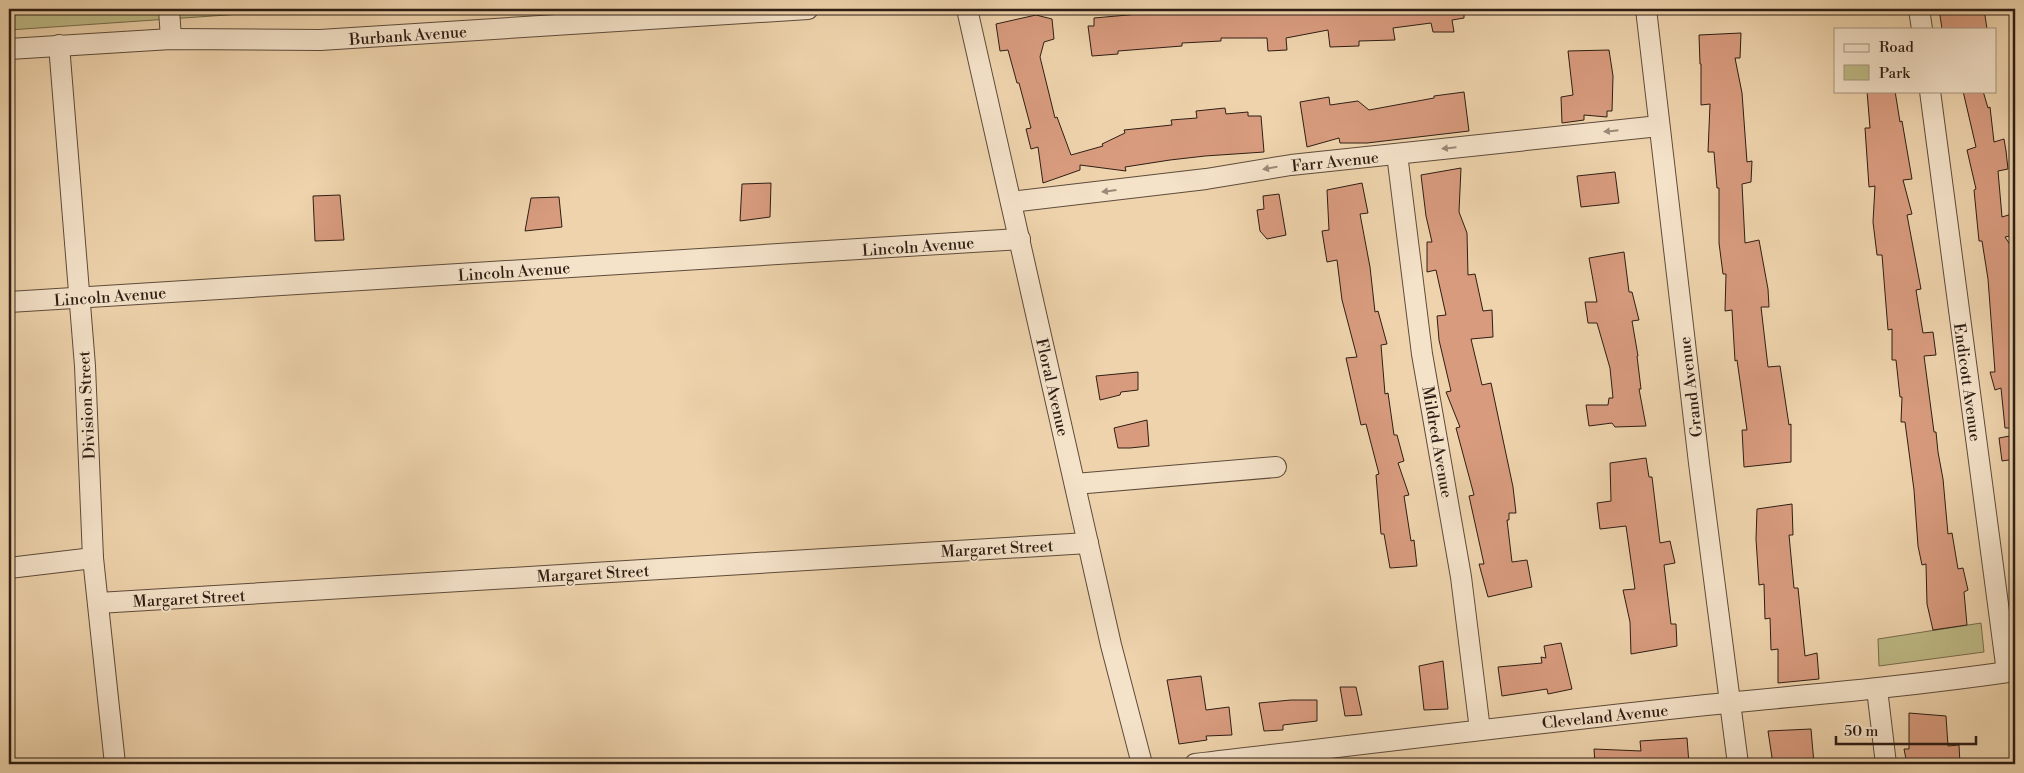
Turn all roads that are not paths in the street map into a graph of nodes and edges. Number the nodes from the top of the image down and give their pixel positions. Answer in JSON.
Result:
{"nodes":[{"id":1,"x":169,"y":9,"type":"edge"},
{"id":2,"x":808,"y":9,"type":"edge"},
{"id":3,"x":968,"y":9,"type":"edge"},
{"id":4,"x":1646,"y":9,"type":"edge"},
{"id":5,"x":1919,"y":9,"type":"edge"},
{"id":6,"x":1922,"y":28,"type":"edge"},
{"id":7,"x":171,"y":39,"type":"junction"},
{"id":8,"x":59,"y":45,"type":"junction"},
{"id":9,"x":9,"y":49,"type":"edge"},
{"id":10,"x":1930,"y":92,"type":"edge"},
{"id":11,"x":1659,"y":126,"type":"junction"},
{"id":12,"x":1397,"y":154,"type":"junction"},
{"id":13,"x":1011,"y":202,"type":"junction"},
{"id":14,"x":1020,"y":239,"type":"junction"},
{"id":15,"x":80,"y":298,"type":"junction"},
{"id":16,"x":9,"y":302,"type":"edge"},
{"id":17,"x":1276,"y":467,"type":"dead end"},
{"id":18,"x":1075,"y":484,"type":"junction"},
{"id":19,"x":1088,"y":542,"type":"junction"},
{"id":20,"x":93,"y":558,"type":"junction"},
{"id":21,"x":9,"y":568,"type":"edge"},
{"id":22,"x":98,"y":603,"type":"junction"},
{"id":23,"x":2011,"y":672,"type":"edge"},
{"id":24,"x":1876,"y":690,"type":"junction"},
{"id":25,"x":1730,"y":703,"type":"junction"},
{"id":26,"x":1480,"y":730,"type":"junction"},
{"id":27,"x":115,"y":764,"type":"edge"},
{"id":28,"x":1142,"y":764,"type":"edge"},
{"id":29,"x":1194,"y":764,"type":"edge"},
{"id":30,"x":1738,"y":764,"type":"edge"},
{"id":31,"x":1886,"y":764,"type":"edge"}],
"edges":[{"from":1,"to":7,"type":"street"},
{"from":2,"to":7,"type":"street","name":"Burbank Avenue"},
{"from":3,"to":13,"type":"street","name":"Floral Avenue"},
{"from":4,"to":11,"type":"street","name":"Grand Avenue"},
{"from":5,"to":6,"type":"street"},
{"from":7,"to":8,"type":"street","name":"Burbank Avenue"},
{"from":8,"to":9,"type":"street","name":"Burbank Avenue"},
{"from":8,"to":15,"type":"street","name":"Division Street"},
{"from":10,"to":23,"type":"street","name":"Endicott Avenue"},
{"from":11,"to":12,"type":"street","name":"Farr Avenue","one_way":true},
{"from":11,"to":25,"type":"street","name":"Grand Avenue"},
{"from":12,"to":13,"type":"street","name":"Farr Avenue","one_way":true},
{"from":12,"to":26,"type":"street","name":"Mildred Avenue"},
{"from":13,"to":14,"type":"street","name":"Floral Avenue"},
{"from":14,"to":15,"type":"street","name":"Lincoln Avenue"},
{"from":14,"to":18,"type":"street","name":"Floral Avenue"},
{"from":15,"to":16,"type":"street","name":"Lincoln Avenue"},
{"from":15,"to":20,"type":"street","name":"Division Street"},
{"from":17,"to":18,"type":"street"},
{"from":18,"to":19,"type":"street","name":"Floral Avenue"},
{"from":19,"to":22,"type":"street","name":"Margaret Street"},
{"from":19,"to":28,"type":"street","name":"Floral Avenue"},
{"from":20,"to":21,"type":"street"},
{"from":20,"to":22,"type":"street","name":"Division Street"},
{"from":22,"to":27,"type":"street","name":"Division Street"},
{"from":23,"to":24,"type":"street","name":"Cleveland Avenue"},
{"from":24,"to":25,"type":"street","name":"Cleveland Avenue"},
{"from":24,"to":31,"type":"street"},
{"from":25,"to":26,"type":"street","name":"Cleveland Avenue"},
{"from":25,"to":30,"type":"street","name":"Grand Avenue"},
{"from":26,"to":29,"type":"street","name":"Cleveland Avenue"}]}
